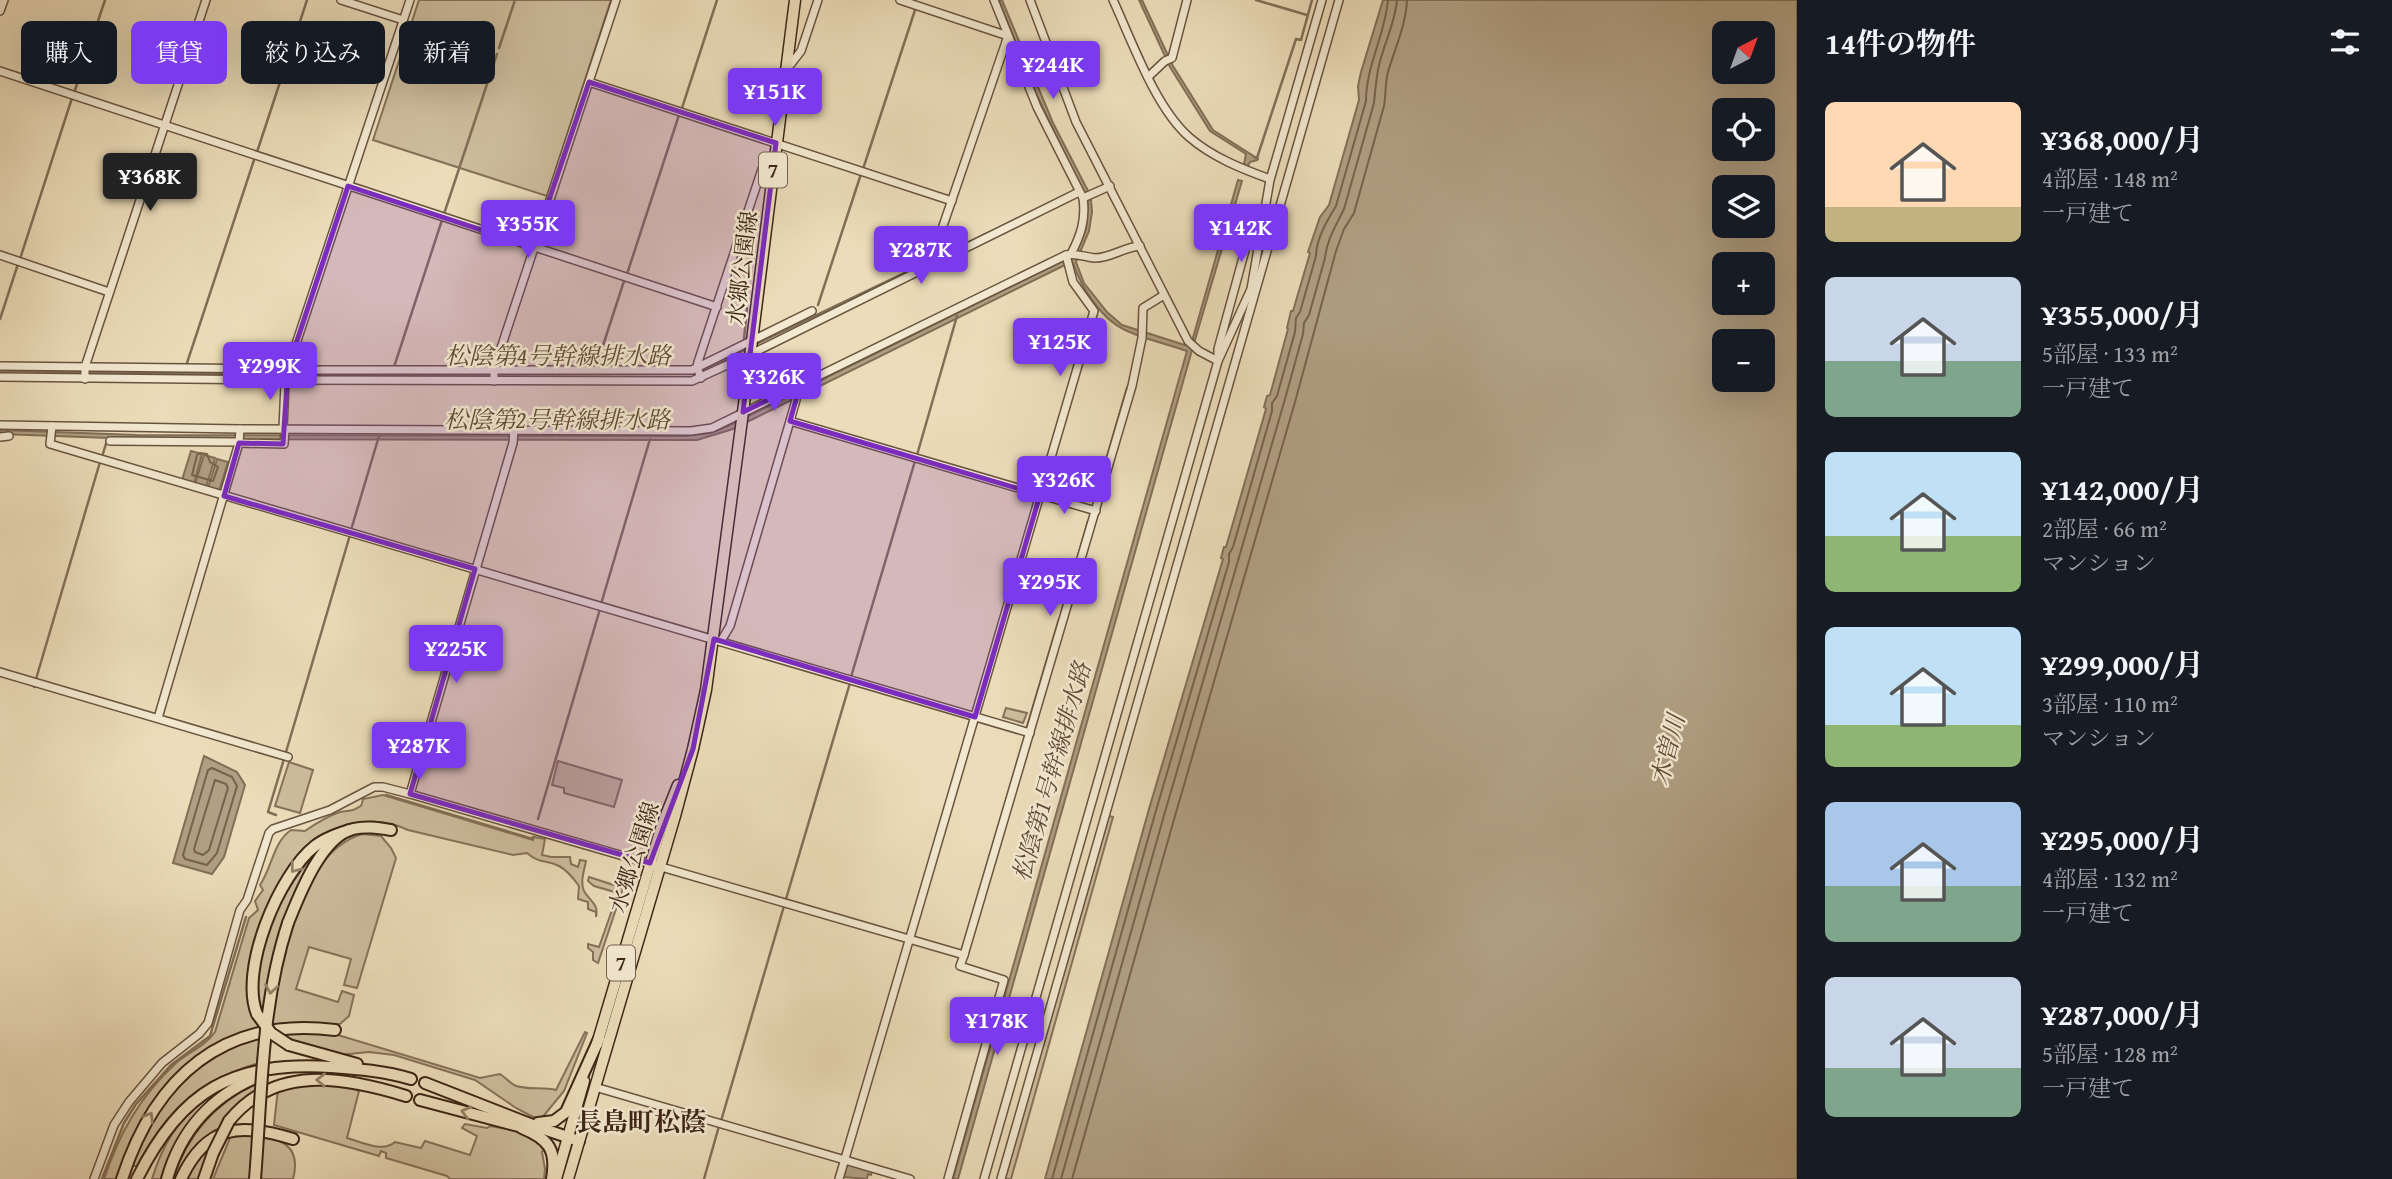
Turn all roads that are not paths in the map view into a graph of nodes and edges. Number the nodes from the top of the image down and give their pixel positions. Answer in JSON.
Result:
{"nodes":[{"id":1,"x":4,"y":0,"type":"edge"},
{"id":2,"x":206,"y":0,"type":"edge"},
{"id":3,"x":341,"y":0,"type":"edge"},
{"id":4,"x":410,"y":0,"type":"edge"},
{"id":5,"x":616,"y":0,"type":"edge"},
{"id":6,"x":795,"y":0,"type":"edge"},
{"id":7,"x":818,"y":0,"type":"edge"},
{"id":8,"x":900,"y":0,"type":"edge"},
{"id":9,"x":994,"y":0,"type":"edge"},
{"id":10,"x":1030,"y":0,"type":"edge"},
{"id":11,"x":1113,"y":0,"type":"edge"},
{"id":12,"x":1187,"y":0,"type":"edge"},
{"id":13,"x":1322,"y":0,"type":"edge"},
{"id":14,"x":1339,"y":0,"type":"edge"},
{"id":15,"x":0,"y":11,"type":"edge"},
{"id":16,"x":403,"y":20,"type":"junction"},
{"id":17,"x":1008,"y":36,"type":"junction"},
{"id":18,"x":787,"y":70,"type":"junction"},
{"id":19,"x":0,"y":71,"type":"edge"},
{"id":20,"x":1148,"y":77,"type":"junction"},
{"id":21,"x":589,"y":82,"type":"junction"},
{"id":22,"x":164,"y":125,"type":"junction"},
{"id":23,"x":776,"y":143,"type":"junction"},
{"id":24,"x":774,"y":159,"type":"junction"},
{"id":25,"x":1270,"y":179,"type":"junction"},
{"id":26,"x":348,"y":186,"type":"junction"},
{"id":27,"x":1110,"y":187,"type":"junction"},
{"id":28,"x":1085,"y":196,"type":"junction"},
{"id":29,"x":952,"y":201,"type":"junction"},
{"id":30,"x":1261,"y":222,"type":"junction"},
{"id":31,"x":1140,"y":246,"type":"junction"},
{"id":32,"x":533,"y":247,"type":"junction"},
{"id":33,"x":0,"y":255,"type":"edge"},
{"id":34,"x":1071,"y":257,"type":"junction"},
{"id":35,"x":933,"y":262,"type":"junction"},
{"id":36,"x":1253,"y":290,"type":"junction"},
{"id":37,"x":110,"y":292,"type":"junction"},
{"id":38,"x":1164,"y":295,"type":"junction"},
{"id":39,"x":717,"y":307,"type":"junction"},
{"id":40,"x":812,"y":311,"type":"dead end"},
{"id":41,"x":752,"y":340,"type":"junction"},
{"id":42,"x":750,"y":355,"type":"junction"},
{"id":43,"x":1218,"y":360,"type":"junction"},
{"id":44,"x":0,"y":366,"type":"edge"},
{"id":45,"x":697,"y":368,"type":"junction"},
{"id":46,"x":85,"y":373,"type":"junction"},
{"id":47,"x":287,"y":374,"type":"junction"},
{"id":48,"x":494,"y":375,"type":"junction"},
{"id":49,"x":0,"y":377,"type":"edge"},
{"id":50,"x":701,"y":377,"type":"junction"},
{"id":51,"x":794,"y":393,"type":"junction"},
{"id":52,"x":742,"y":418,"type":"junction"},
{"id":53,"x":790,"y":421,"type":"junction"},
{"id":54,"x":0,"y":425,"type":"edge"},
{"id":55,"x":52,"y":428,"type":"junction"},
{"id":56,"x":117,"y":429,"type":"junction"},
{"id":57,"x":146,"y":430,"type":"junction"},
{"id":58,"x":240,"y":430,"type":"junction"},
{"id":59,"x":284,"y":430,"type":"junction"},
{"id":60,"x":514,"y":434,"type":"junction"},
{"id":61,"x":9,"y":436,"type":"dead end"},
{"id":62,"x":0,"y":437,"type":"edge"},
{"id":63,"x":146,"y":441,"type":"junction"},
{"id":64,"x":239,"y":442,"type":"junction"},
{"id":65,"x":1040,"y":495,"type":"junction"},
{"id":66,"x":224,"y":496,"type":"junction"},
{"id":67,"x":1096,"y":511,"type":"junction"},
{"id":68,"x":475,"y":569,"type":"junction"},
{"id":69,"x":717,"y":640,"type":"junction"},
{"id":70,"x":0,"y":672,"type":"edge"},
{"id":71,"x":975,"y":717,"type":"junction"},
{"id":72,"x":158,"y":718,"type":"junction"},
{"id":73,"x":1030,"y":733,"type":"junction"},
{"id":74,"x":288,"y":757,"type":"dead end"},
{"id":75,"x":410,"y":794,"type":"junction"},
{"id":76,"x":350,"y":830,"type":"junction"},
{"id":77,"x":391,"y":830,"type":"dead end"},
{"id":78,"x":655,"y":865,"type":"junction"},
{"id":79,"x":909,"y":939,"type":"junction"},
{"id":80,"x":964,"y":955,"type":"junction"},
{"id":81,"x":335,"y":1030,"type":"dead end"},
{"id":82,"x":599,"y":1039,"type":"junction"},
{"id":83,"x":291,"y":1067,"type":"junction"},
{"id":84,"x":395,"y":1074,"type":"junction"},
{"id":85,"x":411,"y":1079,"type":"dead end"},
{"id":86,"x":425,"y":1083,"type":"dead end"},
{"id":87,"x":595,"y":1087,"type":"junction"},
{"id":88,"x":406,"y":1096,"type":"dead end"},
{"id":89,"x":420,"y":1100,"type":"dead end"},
{"id":90,"x":514,"y":1121,"type":"junction"},
{"id":91,"x":161,"y":1137,"type":"junction"},
{"id":92,"x":567,"y":1137,"type":"junction"},
{"id":93,"x":293,"y":1139,"type":"dead end"},
{"id":94,"x":579,"y":1140,"type":"junction"},
{"id":95,"x":844,"y":1160,"type":"junction"},
{"id":96,"x":94,"y":1179,"type":"edge"},
{"id":97,"x":122,"y":1179,"type":"edge"},
{"id":98,"x":136,"y":1179,"type":"edge"},
{"id":99,"x":146,"y":1179,"type":"edge"},
{"id":100,"x":167,"y":1179,"type":"edge"},
{"id":101,"x":181,"y":1179,"type":"edge"},
{"id":102,"x":204,"y":1179,"type":"edge"},
{"id":103,"x":255,"y":1179,"type":"edge"},
{"id":104,"x":554,"y":1179,"type":"edge"},
{"id":105,"x":568,"y":1179,"type":"edge"},
{"id":106,"x":839,"y":1179,"type":"edge"},
{"id":107,"x":910,"y":1179,"type":"edge"},
{"id":108,"x":948,"y":1179,"type":"edge"},
{"id":109,"x":984,"y":1179,"type":"edge"},
{"id":110,"x":1001,"y":1179,"type":"edge"}],
"edges":[{"from":1,"to":15,"type":"street"},
{"from":2,"to":22,"type":"street"},
{"from":3,"to":16,"type":"street"},
{"from":4,"to":16,"type":"street"},
{"from":5,"to":21,"type":"street"},
{"from":6,"to":18,"type":"main road","name":"水郷公園線","number":"7"},
{"from":7,"to":18,"type":"street"},
{"from":8,"to":17,"type":"street"},
{"from":9,"to":17,"type":"street"},
{"from":10,"to":27,"type":"street"},
{"from":11,"to":20,"type":"street"},
{"from":12,"to":20,"type":"street"},
{"from":13,"to":25,"type":"street"},
{"from":14,"to":36,"type":"street"},
{"from":16,"to":26,"type":"street"},
{"from":17,"to":28,"type":"street"},
{"from":17,"to":29,"type":"street"},
{"from":18,"to":23,"type":"main road","name":"水郷公園線","number":"7"},
{"from":19,"to":22,"type":"street"},
{"from":20,"to":25,"type":"street"},
{"from":21,"to":23,"type":"street"},
{"from":21,"to":32,"type":"street"},
{"from":22,"to":26,"type":"street"},
{"from":22,"to":37,"type":"street"},
{"from":23,"to":24,"type":"main road","name":"水郷公園線","number":"7"},
{"from":23,"to":29,"type":"street"},
{"from":24,"to":39,"type":"street"},
{"from":24,"to":41,"type":"main road","name":"水郷公園線","number":"7"},
{"from":25,"to":30,"type":"street"},
{"from":26,"to":32,"type":"street"},
{"from":26,"to":47,"type":"street"},
{"from":27,"to":28,"type":"street"},
{"from":27,"to":31,"type":"street"},
{"from":28,"to":34,"type":"street"},
{"from":28,"to":35,"type":"street"},
{"from":29,"to":35,"type":"street"},
{"from":30,"to":36,"type":"street"},
{"from":30,"to":43,"type":"street"},
{"from":31,"to":34,"type":"street"},
{"from":31,"to":38,"type":"street"},
{"from":32,"to":39,"type":"street"},
{"from":32,"to":48,"type":"street"},
{"from":33,"to":37,"type":"street"},
{"from":34,"to":51,"type":"street"},
{"from":34,"to":65,"type":"street"},
{"from":35,"to":42,"type":"street"},
{"from":36,"to":43,"type":"street"},
{"from":36,"to":110,"type":"street"},
{"from":37,"to":46,"type":"street"},
{"from":38,"to":43,"type":"street"},
{"from":38,"to":67,"type":"street"},
{"from":39,"to":45,"type":"street"},
{"from":40,"to":41,"type":"street"},
{"from":41,"to":42,"type":"main road","name":"水郷公園線","number":"7"},
{"from":41,"to":45,"type":"street"},
{"from":42,"to":50,"type":"street"},
{"from":42,"to":52,"type":"main road","name":"水郷公園線","number":"7"},
{"from":43,"to":109,"type":"street"},
{"from":44,"to":46,"type":"street"},
{"from":45,"to":48,"type":"street"},
{"from":45,"to":50,"type":"street"},
{"from":46,"to":47,"type":"street"},
{"from":46,"to":47,"type":"street"},
{"from":46,"to":49,"type":"street"},
{"from":47,"to":48,"type":"street"},
{"from":47,"to":48,"type":"street"},
{"from":47,"to":59,"type":"street"},
{"from":48,"to":50,"type":"street"},
{"from":51,"to":52,"type":"street"},
{"from":51,"to":53,"type":"street"},
{"from":52,"to":60,"type":"street"},
{"from":52,"to":69,"type":"main road","name":"水郷公園線","number":"7"},
{"from":53,"to":65,"type":"street"},
{"from":53,"to":69,"type":"street"},
{"from":54,"to":55,"type":"street"},
{"from":55,"to":56,"type":"street"},
{"from":55,"to":66,"type":"street"},
{"from":56,"to":57,"type":"street"},
{"from":56,"to":63,"type":"street"},
{"from":57,"to":58,"type":"street"},
{"from":57,"to":63,"type":"street"},
{"from":58,"to":59,"type":"street"},
{"from":58,"to":64,"type":"street"},
{"from":59,"to":60,"type":"street"},
{"from":59,"to":64,"type":"street"},
{"from":60,"to":68,"type":"street"},
{"from":61,"to":62,"type":"street"},
{"from":63,"to":64,"type":"street"},
{"from":64,"to":66,"type":"street"},
{"from":65,"to":67,"type":"street"},
{"from":65,"to":71,"type":"street"},
{"from":66,"to":68,"type":"street"},
{"from":66,"to":72,"type":"street"},
{"from":67,"to":73,"type":"street"},
{"from":68,"to":69,"type":"street"},
{"from":68,"to":75,"type":"street"},
{"from":69,"to":71,"type":"street"},
{"from":69,"to":78,"type":"main road","name":"水郷公園線","number":"7"},
{"from":70,"to":72,"type":"street"},
{"from":71,"to":73,"type":"street"},
{"from":71,"to":79,"type":"street"},
{"from":72,"to":74,"type":"street"},
{"from":73,"to":80,"type":"street"},
{"from":75,"to":78,"type":"street"},
{"from":75,"to":96,"type":"street"},
{"from":76,"to":77,"type":"highway"},
{"from":76,"to":84,"type":"highway","one_way":true,"bridge":true},
{"from":76,"to":103,"type":"highway","one_way":true,"bridge":true},
{"from":78,"to":79,"type":"street"},
{"from":78,"to":82,"type":"main road","name":"水郷公園線","number":"7"},
{"from":78,"to":87,"type":"main road","name":"水郷公園線","number":"7"},
{"from":79,"to":80,"type":"street"},
{"from":79,"to":95,"type":"street"},
{"from":80,"to":108,"type":"street"},
{"from":97,"to":81,"type":"highway","one_way":true},
{"from":82,"to":90,"type":"highway"},
{"from":82,"to":92,"type":"main road","name":"水郷公園線","number":"7"},
{"from":83,"to":84,"type":"highway"},
{"from":83,"to":91,"type":"highway"},
{"from":83,"to":100,"type":"highway"},
{"from":84,"to":85,"type":"highway"},
{"from":86,"to":90,"type":"highway"},
{"from":87,"to":94,"type":"main road","name":"水郷公園線","number":"7"},
{"from":87,"to":95,"type":"street"},
{"from":88,"to":102,"type":"highway","one_way":true,"bridge":true},
{"from":90,"to":89,"type":"highway","one_way":true},
{"from":90,"to":92,"type":"highway"},
{"from":90,"to":104,"type":"highway"},
{"from":91,"to":98,"type":"highway"},
{"from":91,"to":99,"type":"highway"},
{"from":92,"to":94,"type":"highway"},
{"from":92,"to":104,"type":"main road","name":"水郷公園線","number":"7"},
{"from":93,"to":101,"type":"highway"},
{"from":94,"to":105,"type":"main road","name":"水郷公園線","number":"7"},
{"from":95,"to":106,"type":"street"},
{"from":95,"to":107,"type":"street"}]}
